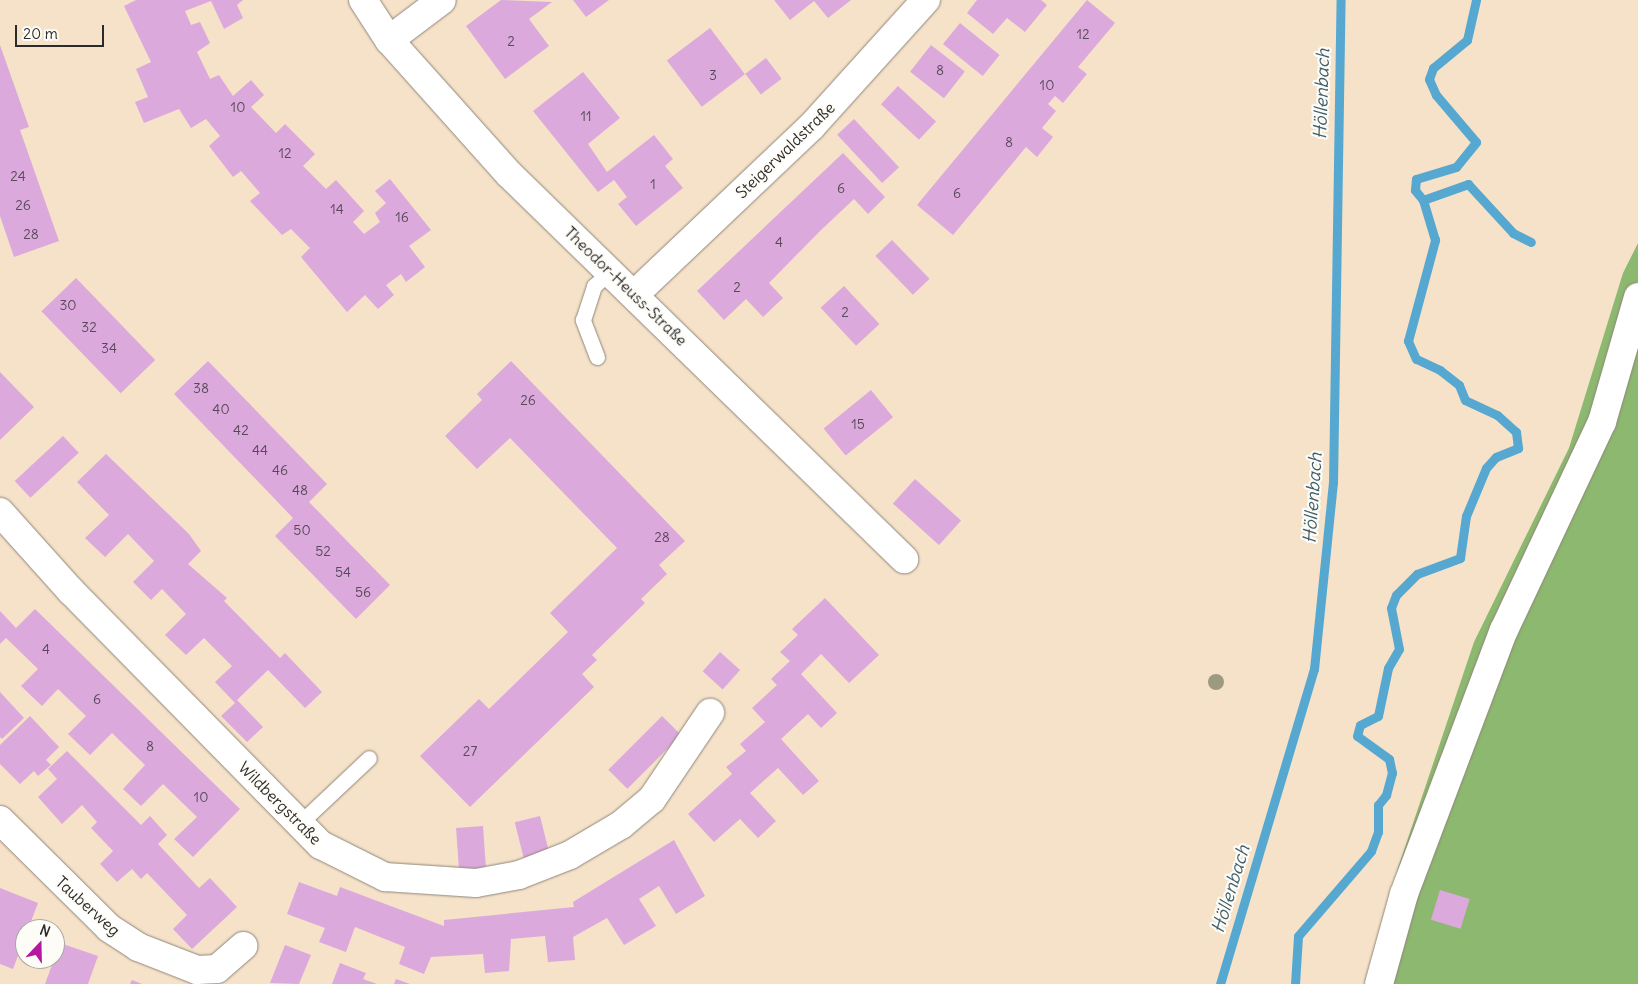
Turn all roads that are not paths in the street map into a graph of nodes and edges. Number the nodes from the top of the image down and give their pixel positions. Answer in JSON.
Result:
{"nodes":[{"id":1,"x":363,"y":0,"type":"edge"},
{"id":2,"x":442,"y":0,"type":"edge"},
{"id":3,"x":926,"y":0,"type":"edge"},
{"id":4,"x":389,"y":40,"type":"junction"},
{"id":5,"x":612,"y":270,"type":"junction"},
{"id":6,"x":636,"y":293,"type":"junction"},
{"id":7,"x":1638,"y":297,"type":"edge"},
{"id":8,"x":597,"y":357,"type":"dead end"},
{"id":9,"x":3,"y":526,"type":"edge"},
{"id":10,"x":904,"y":559,"type":"dead end"},
{"id":11,"x":710,"y":713,"type":"dead end"},
{"id":12,"x":370,"y":758,"type":"dead end"},
{"id":13,"x":0,"y":820,"type":"edge"},
{"id":14,"x":299,"y":824,"type":"junction"},
{"id":15,"x":244,"y":946,"type":"dead end"},
{"id":16,"x":1379,"y":984,"type":"edge"}],
"edges":[{"from":1,"to":4,"type":"street","name":"Theodor-Heuss-Straße"},
{"from":2,"to":4,"type":"street"},
{"from":3,"to":6,"type":"street","name":"Steigerwaldstraße"},
{"from":4,"to":5,"type":"street","name":"Theodor-Heuss-Straße"},
{"from":5,"to":6,"type":"street","name":"Theodor-Heuss-Straße"},
{"from":5,"to":8,"type":"lane"},
{"from":6,"to":10,"type":"street","name":"Theodor-Heuss-Straße"},
{"from":7,"to":16,"type":"street"},
{"from":9,"to":14,"type":"street","name":"Wildbergstraße"},
{"from":11,"to":14,"type":"street","name":"Wildbergstraße"},
{"from":12,"to":14,"type":"lane"},
{"from":13,"to":15,"type":"street","name":"Tauberweg"}]}
